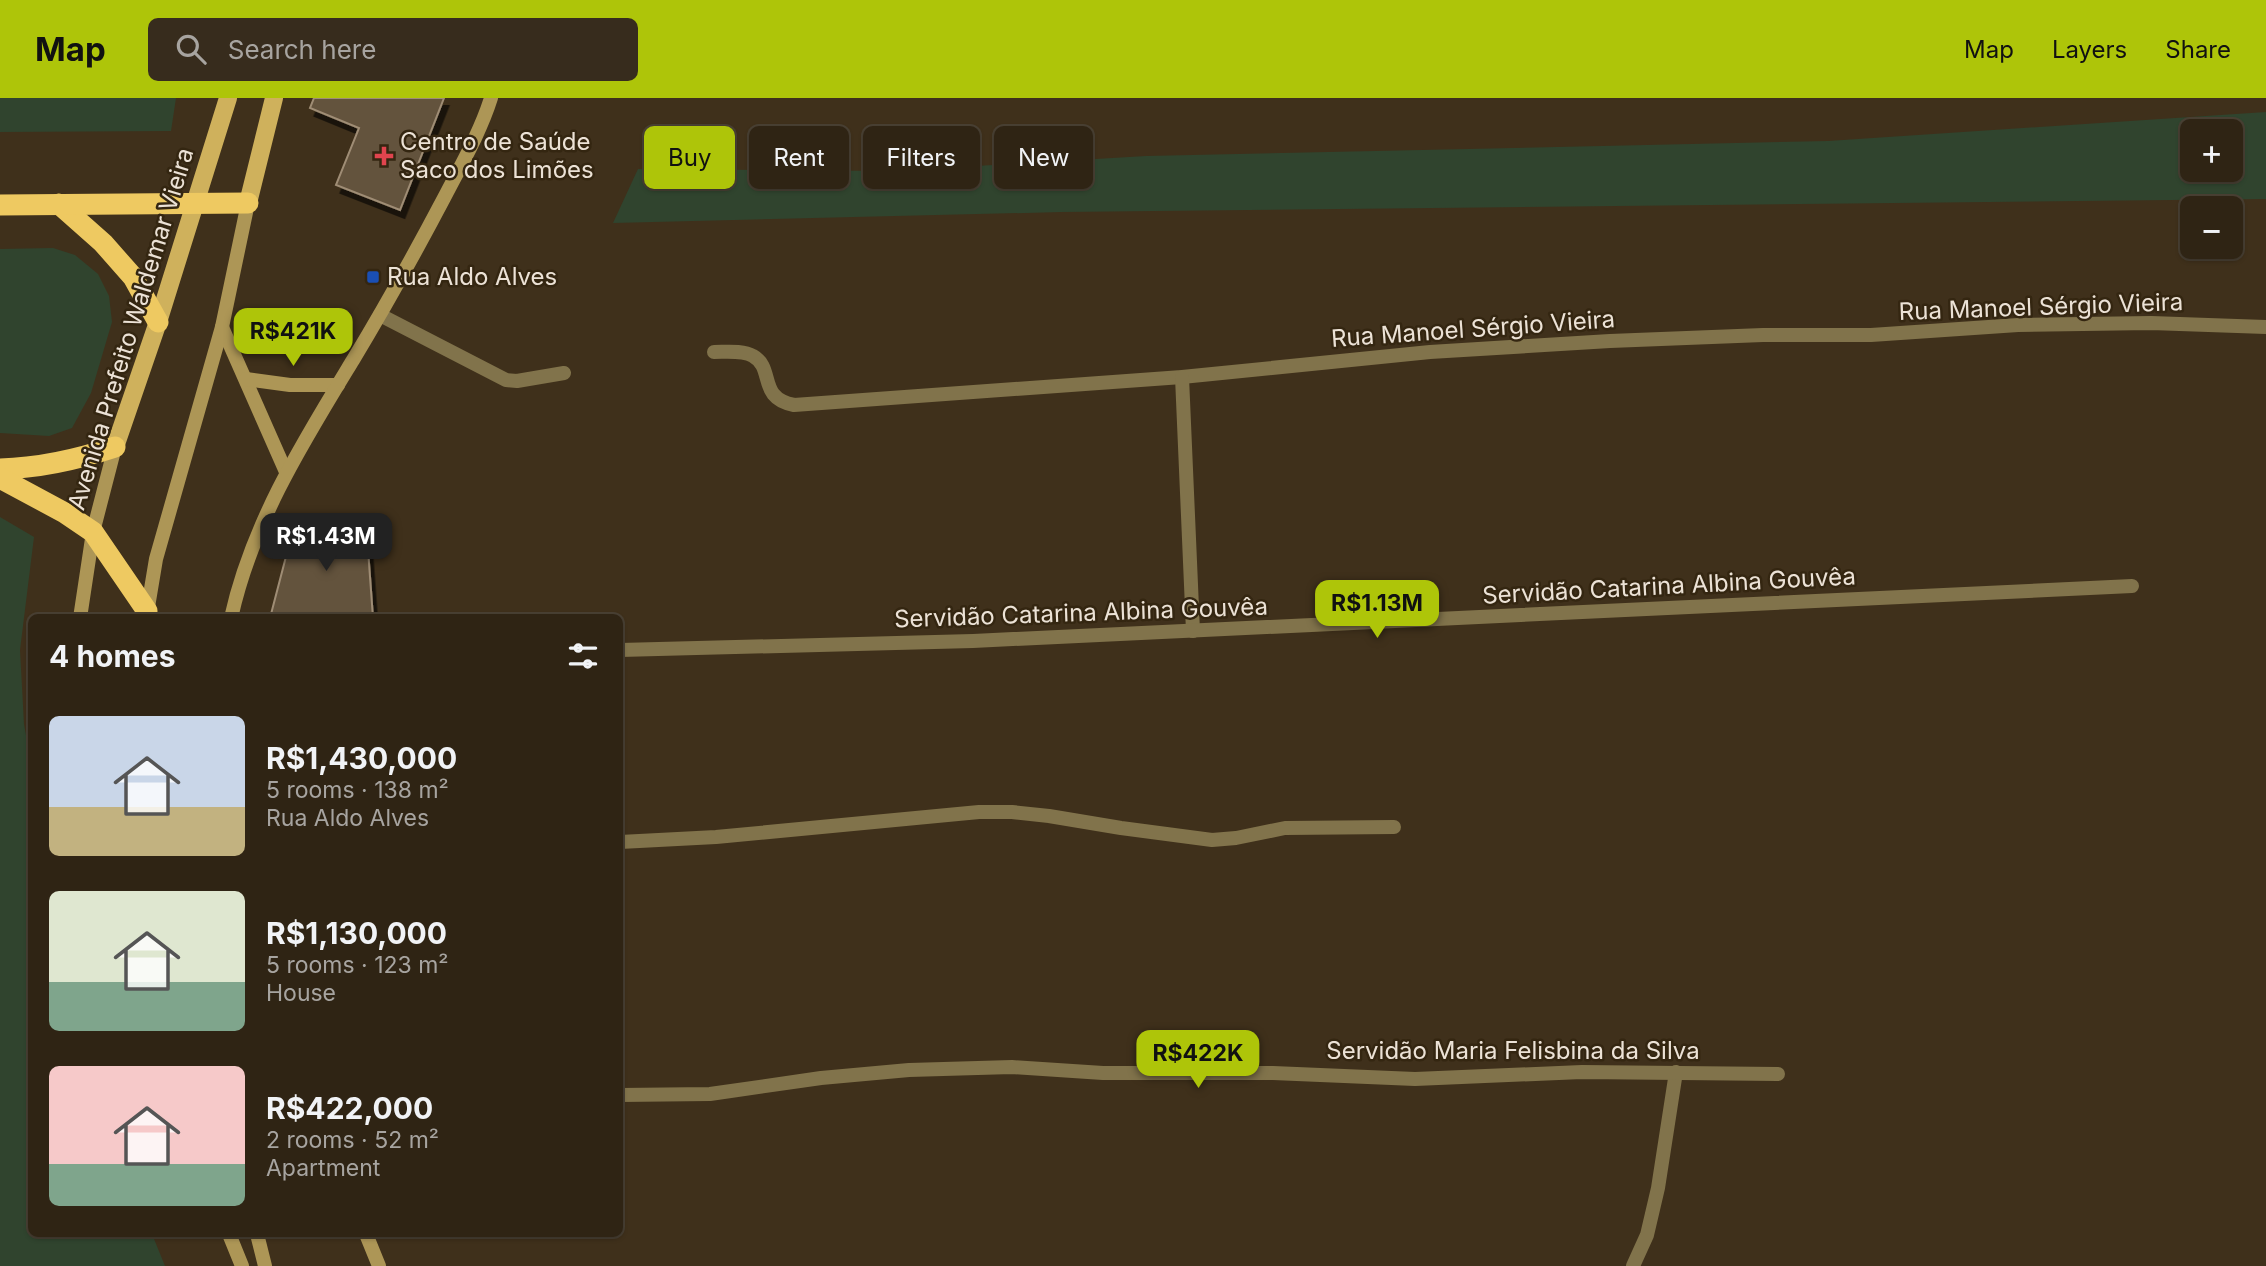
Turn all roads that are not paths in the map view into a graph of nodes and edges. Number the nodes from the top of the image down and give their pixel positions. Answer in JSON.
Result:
{"nodes":[{"id":1,"x":228,"y":98,"type":"edge"},
{"id":2,"x":274,"y":98,"type":"edge"},
{"id":3,"x":491,"y":98,"type":"edge"},
{"id":4,"x":197,"y":202,"type":"junction"},
{"id":5,"x":248,"y":202,"type":"junction"},
{"id":6,"x":60,"y":204,"type":"junction"},
{"id":7,"x":0,"y":205,"type":"edge"},
{"id":8,"x":380,"y":315,"type":"junction"},
{"id":9,"x":158,"y":322,"type":"junction"},
{"id":10,"x":222,"y":327,"type":"junction"},
{"id":11,"x":2266,"y":327,"type":"edge"},
{"id":12,"x":714,"y":352,"type":"dead end"},
{"id":13,"x":564,"y":373,"type":"dead end"},
{"id":14,"x":1182,"y":377,"type":"junction"},
{"id":15,"x":246,"y":379,"type":"junction"},
{"id":16,"x":338,"y":385,"type":"junction"},
{"id":17,"x":114,"y":447,"type":"junction"},
{"id":18,"x":0,"y":469,"type":"edge"},
{"id":19,"x":286,"y":472,"type":"junction"},
{"id":20,"x":0,"y":478,"type":"edge"},
{"id":21,"x":93,"y":532,"type":"junction"},
{"id":22,"x":2132,"y":586,"type":"dead end"},
{"id":23,"x":81,"y":614,"type":"edge"},
{"id":24,"x":147,"y":614,"type":"edge"},
{"id":25,"x":232,"y":614,"type":"edge"},
{"id":26,"x":1193,"y":631,"type":"junction"},
{"id":27,"x":623,"y":650,"type":"edge"},
{"id":28,"x":1394,"y":827,"type":"dead end"},
{"id":29,"x":623,"y":842,"type":"edge"},
{"id":30,"x":1676,"y":1072,"type":"junction"},
{"id":31,"x":1778,"y":1074,"type":"dead end"},
{"id":32,"x":623,"y":1095,"type":"edge"},
{"id":33,"x":230,"y":1237,"type":"edge"},
{"id":34,"x":258,"y":1237,"type":"edge"},
{"id":35,"x":367,"y":1237,"type":"edge"},
{"id":36,"x":242,"y":1266,"type":"edge"},
{"id":37,"x":265,"y":1266,"type":"edge"},
{"id":38,"x":379,"y":1266,"type":"edge"},
{"id":39,"x":1633,"y":1266,"type":"edge"}],
"edges":[{"from":1,"to":4,"type":"main road","name":"Avenida Prefeito Waldemar Vieira"},
{"from":2,"to":5,"type":"main road"},
{"from":3,"to":8,"type":"street"},
{"from":4,"to":5,"type":"highway"},
{"from":4,"to":6,"type":"highway"},
{"from":4,"to":9,"type":"main road","name":"Avenida Prefeito Waldemar Vieira"},
{"from":5,"to":10,"type":"street"},
{"from":6,"to":7,"type":"highway"},
{"from":6,"to":9,"type":"highway"},
{"from":8,"to":13,"type":"street"},
{"from":8,"to":16,"type":"street"},
{"from":9,"to":17,"type":"main road","name":"Avenida Prefeito Waldemar Vieira"},
{"from":10,"to":15,"type":"street"},
{"from":10,"to":24,"type":"street"},
{"from":11,"to":14,"type":"street","name":"Rua Manoel Sérgio Vieira"},
{"from":12,"to":14,"type":"street","name":"Rua Manoel Sérgio Vieira"},
{"from":14,"to":26,"type":"street"},
{"from":15,"to":16,"type":"street"},
{"from":15,"to":19,"type":"street"},
{"from":16,"to":19,"type":"street"},
{"from":17,"to":18,"type":"highway"},
{"from":17,"to":21,"type":"street","name":"Avenida Prefeito Waldemar Vieira"},
{"from":19,"to":25,"type":"street"},
{"from":20,"to":21,"type":"highway"},
{"from":21,"to":23,"type":"street","name":"Avenida Prefeito Waldemar Vieira"},
{"from":21,"to":24,"type":"highway"},
{"from":22,"to":26,"type":"street","name":"Servidão Catarina Albina Gouvêa"},
{"from":26,"to":27,"type":"street","name":"Servidão Catarina Albina Gouvêa"},
{"from":28,"to":29,"type":"street"},
{"from":30,"to":31,"type":"street","name":"Servidão Maria Felisbina da Silva"},
{"from":30,"to":32,"type":"street","name":"Servidão Maria Felisbina da Silva"},
{"from":30,"to":39,"type":"street"},
{"from":33,"to":36,"type":"street"},
{"from":34,"to":37,"type":"street"},
{"from":35,"to":38,"type":"street"}]}
